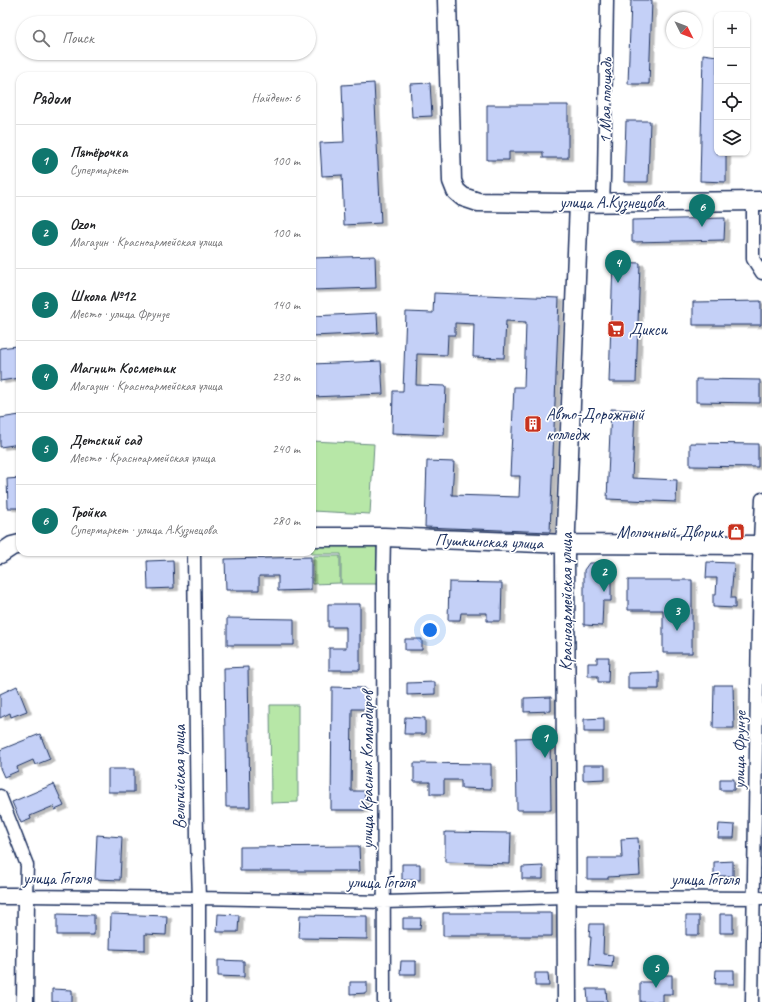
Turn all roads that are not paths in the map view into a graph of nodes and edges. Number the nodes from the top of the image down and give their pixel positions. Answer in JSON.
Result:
{"nodes":[{"id":1,"x":446,"y":0,"type":"edge"},
{"id":2,"x":607,"y":0,"type":"edge"},
{"id":3,"x":757,"y":201,"type":"edge"},
{"id":4,"x":603,"y":202,"type":"junction"},
{"id":5,"x":579,"y":203,"type":"junction"},
{"id":6,"x":762,"y":273,"type":"edge"},
{"id":7,"x":762,"y":500,"type":"edge"},
{"id":8,"x":316,"y":537,"type":"edge"},
{"id":9,"x":384,"y":537,"type":"junction"},
{"id":10,"x":566,"y":544,"type":"junction"},
{"id":11,"x":16,"y":545,"type":"edge"},
{"id":12,"x":761,"y":545,"type":"edge"},
{"id":13,"x":0,"y":554,"type":"edge"},
{"id":14,"x":194,"y":556,"type":"edge"},
{"id":15,"x":0,"y":796,"type":"edge"},
{"id":16,"x":0,"y":896,"type":"edge"},
{"id":17,"x":26,"y":896,"type":"junction"},
{"id":18,"x":567,"y":897,"type":"junction"},
{"id":19,"x":199,"y":898,"type":"junction"},
{"id":20,"x":758,"y":898,"type":"edge"},
{"id":21,"x":384,"y":902,"type":"junction"},
{"id":22,"x":24,"y":1002,"type":"edge"},
{"id":23,"x":199,"y":1002,"type":"edge"},
{"id":24,"x":384,"y":1002,"type":"edge"},
{"id":25,"x":567,"y":1002,"type":"edge"},
{"id":26,"x":752,"y":1002,"type":"edge"}],
"edges":[{"from":1,"to":5,"type":"main road","name":"улица А.Кузнецова"},
{"from":2,"to":4,"type":"street","name":"1 Мая площадь"},
{"from":3,"to":4,"type":"main road","name":"улица А.Кузнецова"},
{"from":3,"to":6,"type":"street"},
{"from":4,"to":5,"type":"main road","name":"улица А.Кузнецова"},
{"from":5,"to":10,"type":"main road","name":"Красноармейская улица"},
{"from":7,"to":12,"type":"street","name":"улица Фрунзе"},
{"from":8,"to":9,"type":"main road","name":"Пушкинская улица"},
{"from":9,"to":10,"type":"main road","name":"Пушкинская улица"},
{"from":9,"to":21,"type":"street","name":"улица Красных Командиров"},
{"from":10,"to":12,"type":"main road","name":"Пушкинская улица"},
{"from":10,"to":18,"type":"main road","name":"Красноармейская улица"},
{"from":11,"to":13,"type":"main road"},
{"from":12,"to":20,"type":"street","name":"улица Фрунзе"},
{"from":14,"to":19,"type":"street","name":"Вельгийская улица"},
{"from":15,"to":17,"type":"street"},
{"from":16,"to":17,"type":"street","name":"улица Гоголя"},
{"from":17,"to":19,"type":"street","name":"улица Гоголя"},
{"from":17,"to":22,"type":"street"},
{"from":18,"to":20,"type":"street","name":"улица Гоголя"},
{"from":18,"to":21,"type":"street","name":"улица Гоголя"},
{"from":18,"to":25,"type":"main road","name":"Красноармейская улица"},
{"from":19,"to":21,"type":"street","name":"улица Гоголя"},
{"from":19,"to":23,"type":"street","name":"Вельгийская улица"},
{"from":20,"to":26,"type":"street","name":"улица Фрунзе"},
{"from":21,"to":24,"type":"street","name":"улица Красных Командиров"}]}
